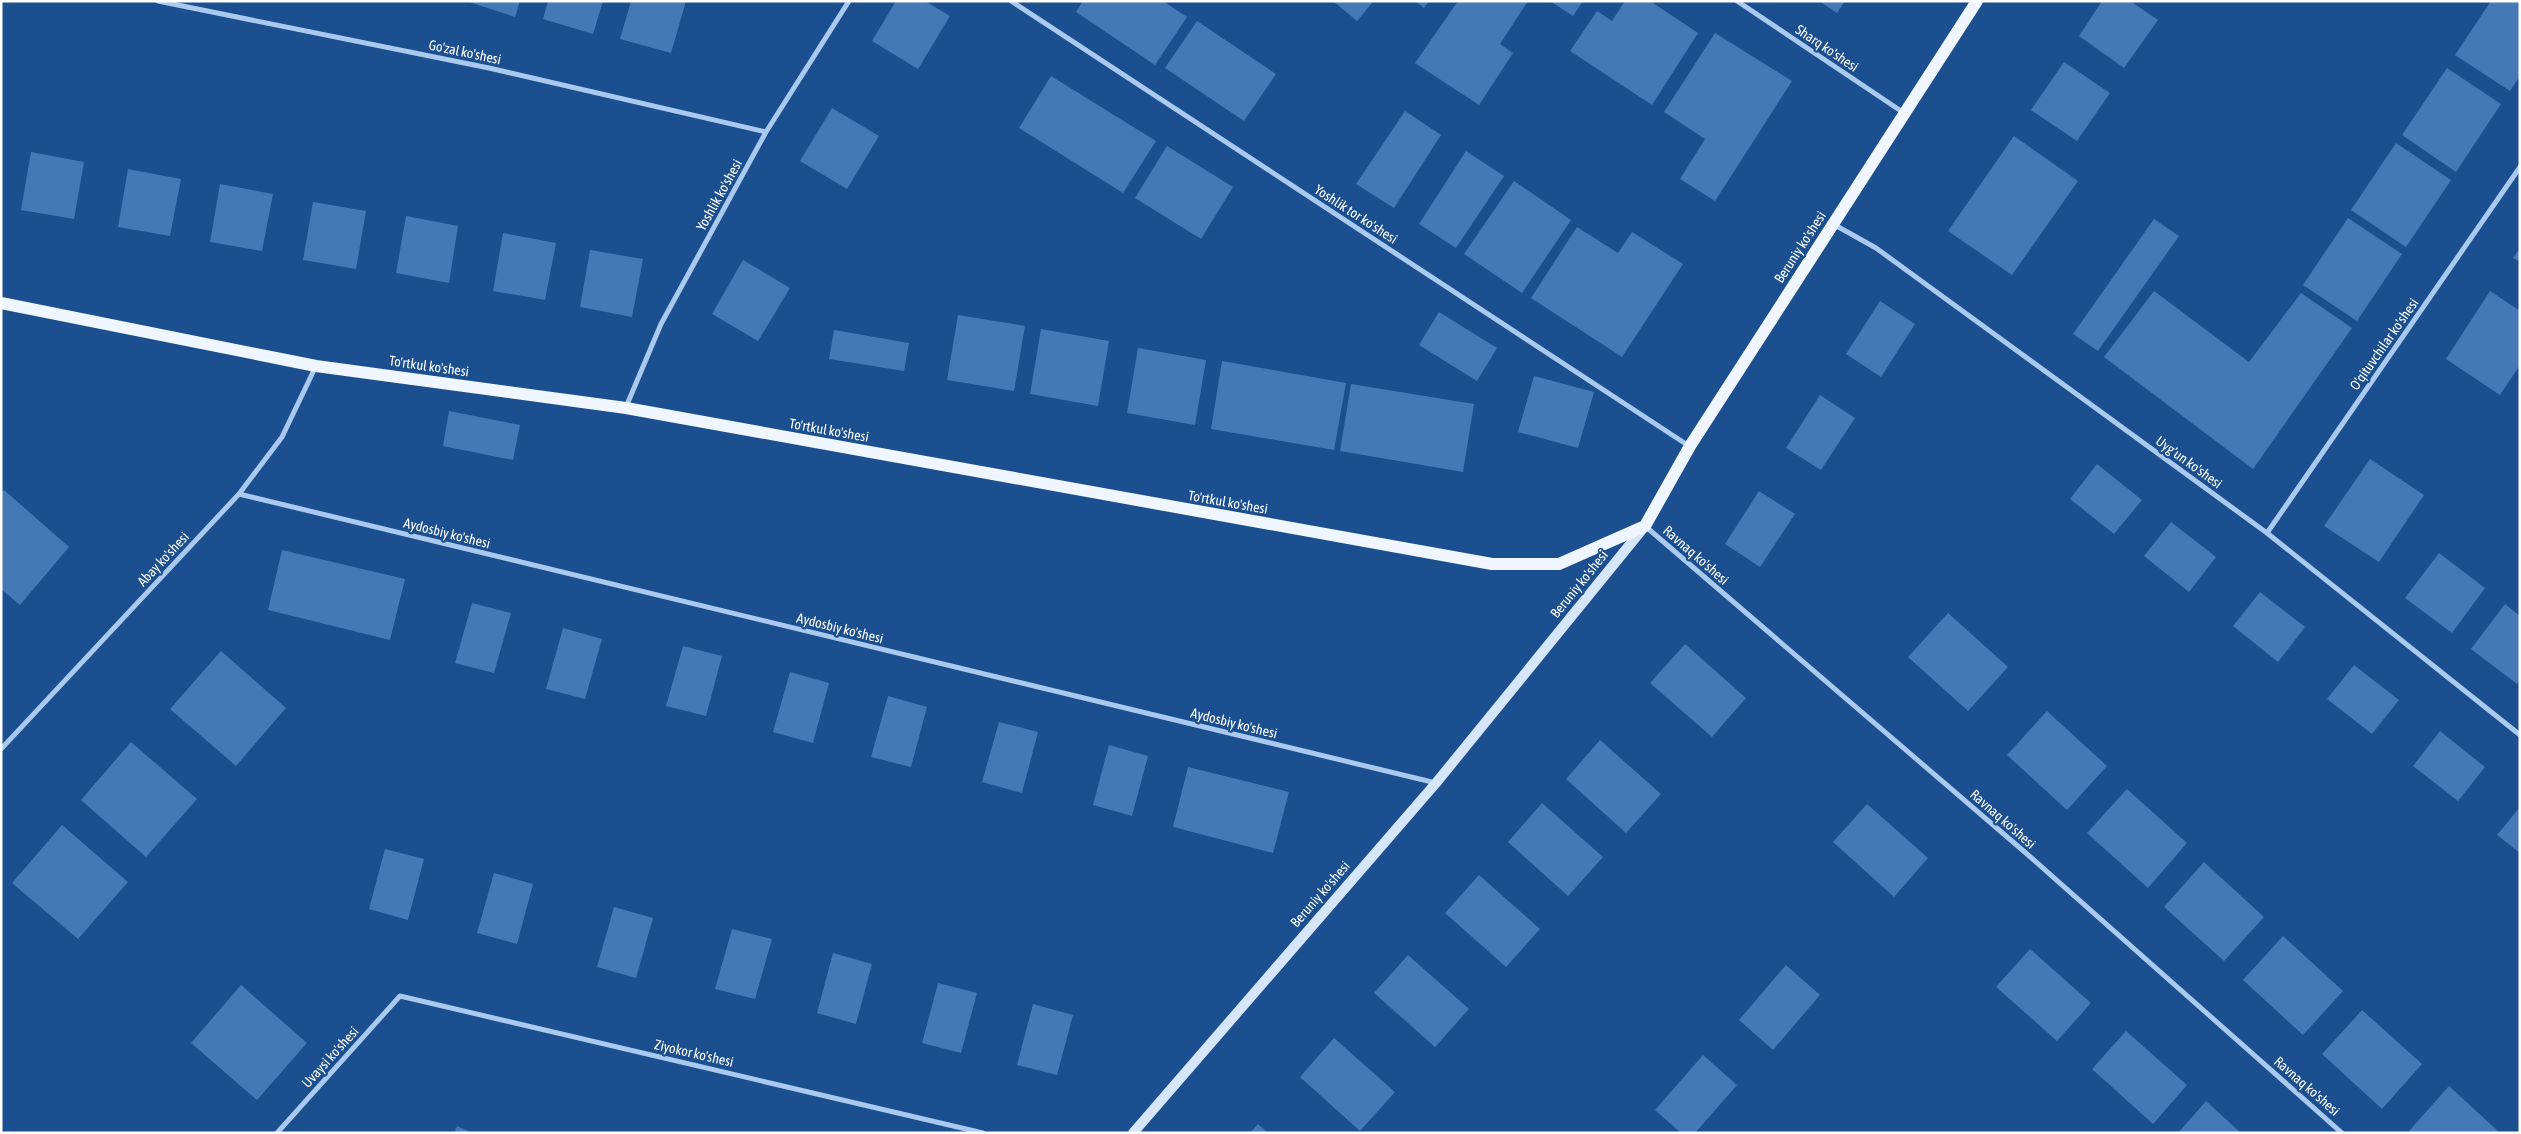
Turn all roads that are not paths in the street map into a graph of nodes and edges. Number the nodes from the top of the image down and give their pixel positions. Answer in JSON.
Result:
{"nodes":[{"id":1,"x":158,"y":1,"type":"edge"},
{"id":2,"x":850,"y":1,"type":"edge"},
{"id":3,"x":1011,"y":1,"type":"edge"},
{"id":4,"x":1737,"y":1,"type":"edge"},
{"id":5,"x":1977,"y":1,"type":"edge"},
{"id":6,"x":1904,"y":114,"type":"junction"},
{"id":7,"x":766,"y":132,"type":"junction"},
{"id":8,"x":2520,"y":167,"type":"edge"},
{"id":9,"x":1833,"y":224,"type":"junction"},
{"id":10,"x":1,"y":303,"type":"edge"},
{"id":11,"x":316,"y":366,"type":"junction"},
{"id":12,"x":626,"y":408,"type":"junction"},
{"id":13,"x":1690,"y":446,"type":"junction"},
{"id":14,"x":239,"y":494,"type":"junction"},
{"id":15,"x":1645,"y":526,"type":"junction"},
{"id":16,"x":2268,"y":533,"type":"junction"},
{"id":17,"x":2520,"y":735,"type":"edge"},
{"id":18,"x":1,"y":749,"type":"edge"},
{"id":19,"x":1436,"y":783,"type":"junction"},
{"id":20,"x":400,"y":996,"type":"joint"},
{"id":21,"x":277,"y":1133,"type":"edge"},
{"id":22,"x":984,"y":1133,"type":"edge"},
{"id":23,"x":1133,"y":1133,"type":"edge"},
{"id":24,"x":2342,"y":1133,"type":"edge"}],
"edges":[{"from":1,"to":7,"type":"street","name":"Go'zal ko'shesi"},
{"from":2,"to":7,"type":"street","name":"Yoshlik ko'shesi"},
{"from":3,"to":13,"type":"street","name":"Yoshlik tor ko'shesi"},
{"from":4,"to":6,"type":"street","name":"Sharq ko'shesi"},
{"from":5,"to":6,"type":"main road","name":"Beruniy ko'shesi"},
{"from":6,"to":9,"type":"main road","name":"Beruniy ko'shesi"},
{"from":7,"to":12,"type":"street","name":"Yoshlik ko'shesi"},
{"from":8,"to":16,"type":"street","name":"O'qituvchilar ko'shesi"},
{"from":9,"to":13,"type":"main road","name":"Beruniy ko'shesi"},
{"from":9,"to":16,"type":"street","name":"Uyg'un ko'shesi"},
{"from":10,"to":11,"type":"main road","name":"To'rtkul ko'shesi"},
{"from":11,"to":12,"type":"main road","name":"To'rtkul ko'shesi"},
{"from":11,"to":14,"type":"street","name":"Abay ko'shesi"},
{"from":12,"to":15,"type":"main road","name":"To'rtkul ko'shesi"},
{"from":13,"to":15,"type":"main road","name":"Beruniy ko'shesi"},
{"from":14,"to":18,"type":"street","name":"Abay ko'shesi"},
{"from":14,"to":19,"type":"street","name":"Aydosbiy ko'shesi"},
{"from":15,"to":19,"type":"street","name":"Beruniy ko'shesi"},
{"from":15,"to":24,"type":"street","name":"Ravnaq ko'shesi"},
{"from":16,"to":17,"type":"street","name":"Uyg'un ko'shesi"},
{"from":19,"to":23,"type":"street","name":"Beruniy ko'shesi"},
{"from":20,"to":21,"type":"street","name":"Uvaysi ko'shesi"},
{"from":20,"to":22,"type":"street","name":"Ziyokor ko'shesi"}]}
